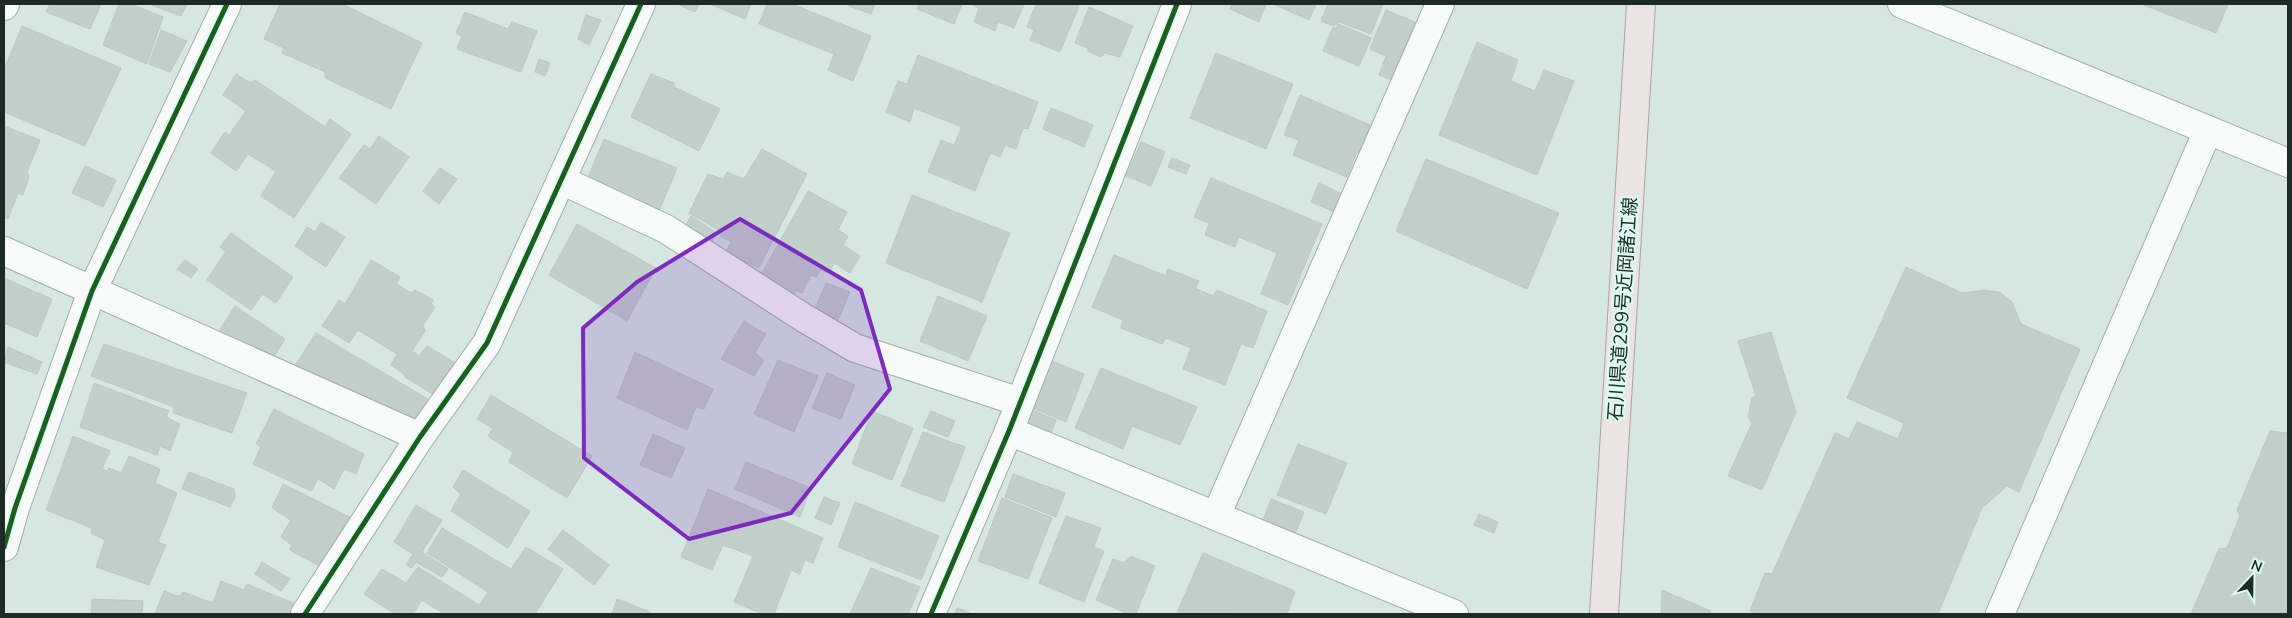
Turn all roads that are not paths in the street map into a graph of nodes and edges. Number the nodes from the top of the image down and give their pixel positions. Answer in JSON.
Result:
{"nodes":[{"id":1,"x":227,"y":4,"type":"edge"},
{"id":2,"x":642,"y":4,"type":"edge"},
{"id":3,"x":1177,"y":4,"type":"edge"},
{"id":4,"x":1440,"y":4,"type":"edge"},
{"id":5,"x":1641,"y":4,"type":"edge"},
{"id":6,"x":1902,"y":4,"type":"edge"},
{"id":7,"x":2208,"y":130,"type":"junction"},
{"id":8,"x":2288,"y":163,"type":"edge"},
{"id":9,"x":561,"y":180,"type":"junction"},
{"id":10,"x":4,"y":251,"type":"edge"},
{"id":11,"x":92,"y":291,"type":"junction"},
{"id":12,"x":1020,"y":402,"type":"junction"},
{"id":13,"x":1009,"y":430,"type":"junction"},
{"id":14,"x":420,"y":437,"type":"junction"},
{"id":15,"x":1216,"y":516,"type":"junction"},
{"id":16,"x":4,"y":547,"type":"edge"},
{"id":17,"x":305,"y":614,"type":"edge"},
{"id":18,"x":931,"y":614,"type":"edge"},
{"id":19,"x":1454,"y":614,"type":"edge"},
{"id":20,"x":1604,"y":614,"type":"edge"},
{"id":21,"x":2000,"y":614,"type":"edge"}],
"edges":[{"from":1,"to":11,"type":"street"},
{"from":2,"to":9,"type":"street"},
{"from":3,"to":12,"type":"street"},
{"from":4,"to":15,"type":"street"},
{"from":5,"to":20,"type":"main road","name":"石川県道299号近岡諸江線"},
{"from":6,"to":7,"type":"street"},
{"from":7,"to":8,"type":"street"},
{"from":7,"to":21,"type":"street"},
{"from":9,"to":12,"type":"street"},
{"from":9,"to":14,"type":"street"},
{"from":10,"to":11,"type":"street"},
{"from":11,"to":14,"type":"street"},
{"from":11,"to":16,"type":"street"},
{"from":12,"to":13,"type":"street"},
{"from":13,"to":15,"type":"street"},
{"from":13,"to":18,"type":"street"},
{"from":14,"to":17,"type":"street"},
{"from":15,"to":19,"type":"street"}]}
